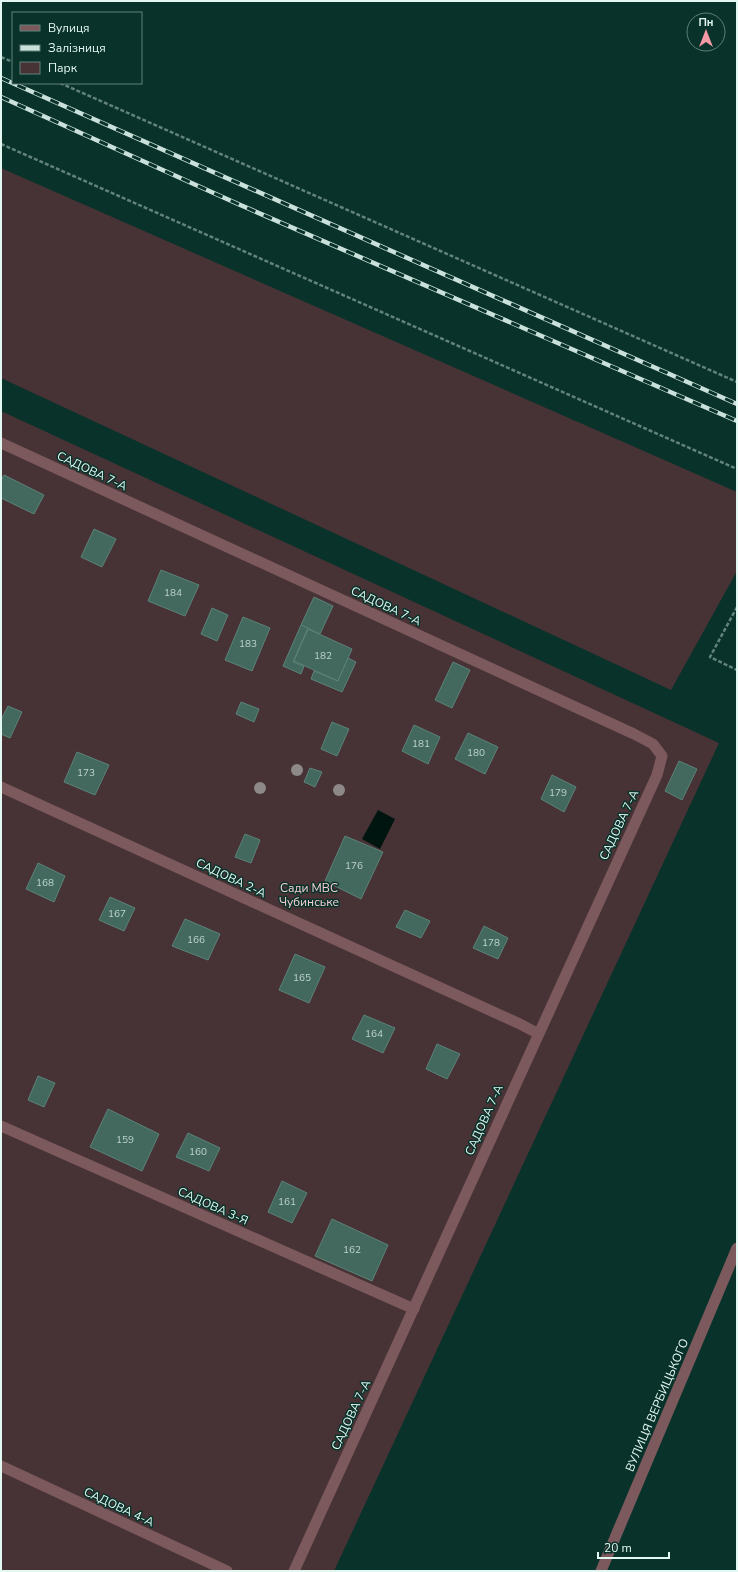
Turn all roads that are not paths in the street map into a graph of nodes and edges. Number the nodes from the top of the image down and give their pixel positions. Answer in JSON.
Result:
{"nodes":[{"id":1,"x":1,"y":444,"type":"edge"},
{"id":2,"x":1,"y":787,"type":"edge"},
{"id":3,"x":537,"y":1033,"type":"junction"},
{"id":4,"x":1,"y":1126,"type":"edge"},
{"id":5,"x":737,"y":1248,"type":"edge"},
{"id":6,"x":414,"y":1309,"type":"junction"},
{"id":7,"x":1,"y":1466,"type":"edge"},
{"id":8,"x":227,"y":1571,"type":"edge"},
{"id":9,"x":294,"y":1571,"type":"edge"},
{"id":10,"x":601,"y":1571,"type":"edge"}],
"edges":[{"from":1,"to":3,"type":"street","name":"САДОВА 7-А"},
{"from":2,"to":3,"type":"street","name":"САДОВА 2-А"},
{"from":3,"to":6,"type":"street","name":"САДОВА 7-А"},
{"from":4,"to":6,"type":"street","name":"САДОВА 3-Я"},
{"from":5,"to":10,"type":"street","name":"ВУЛИЦЯ ВЕРБИЦЬКОГО"},
{"from":6,"to":9,"type":"street","name":"САДОВА 7-А"},
{"from":7,"to":8,"type":"street","name":"САДОВА 4-А"}]}
